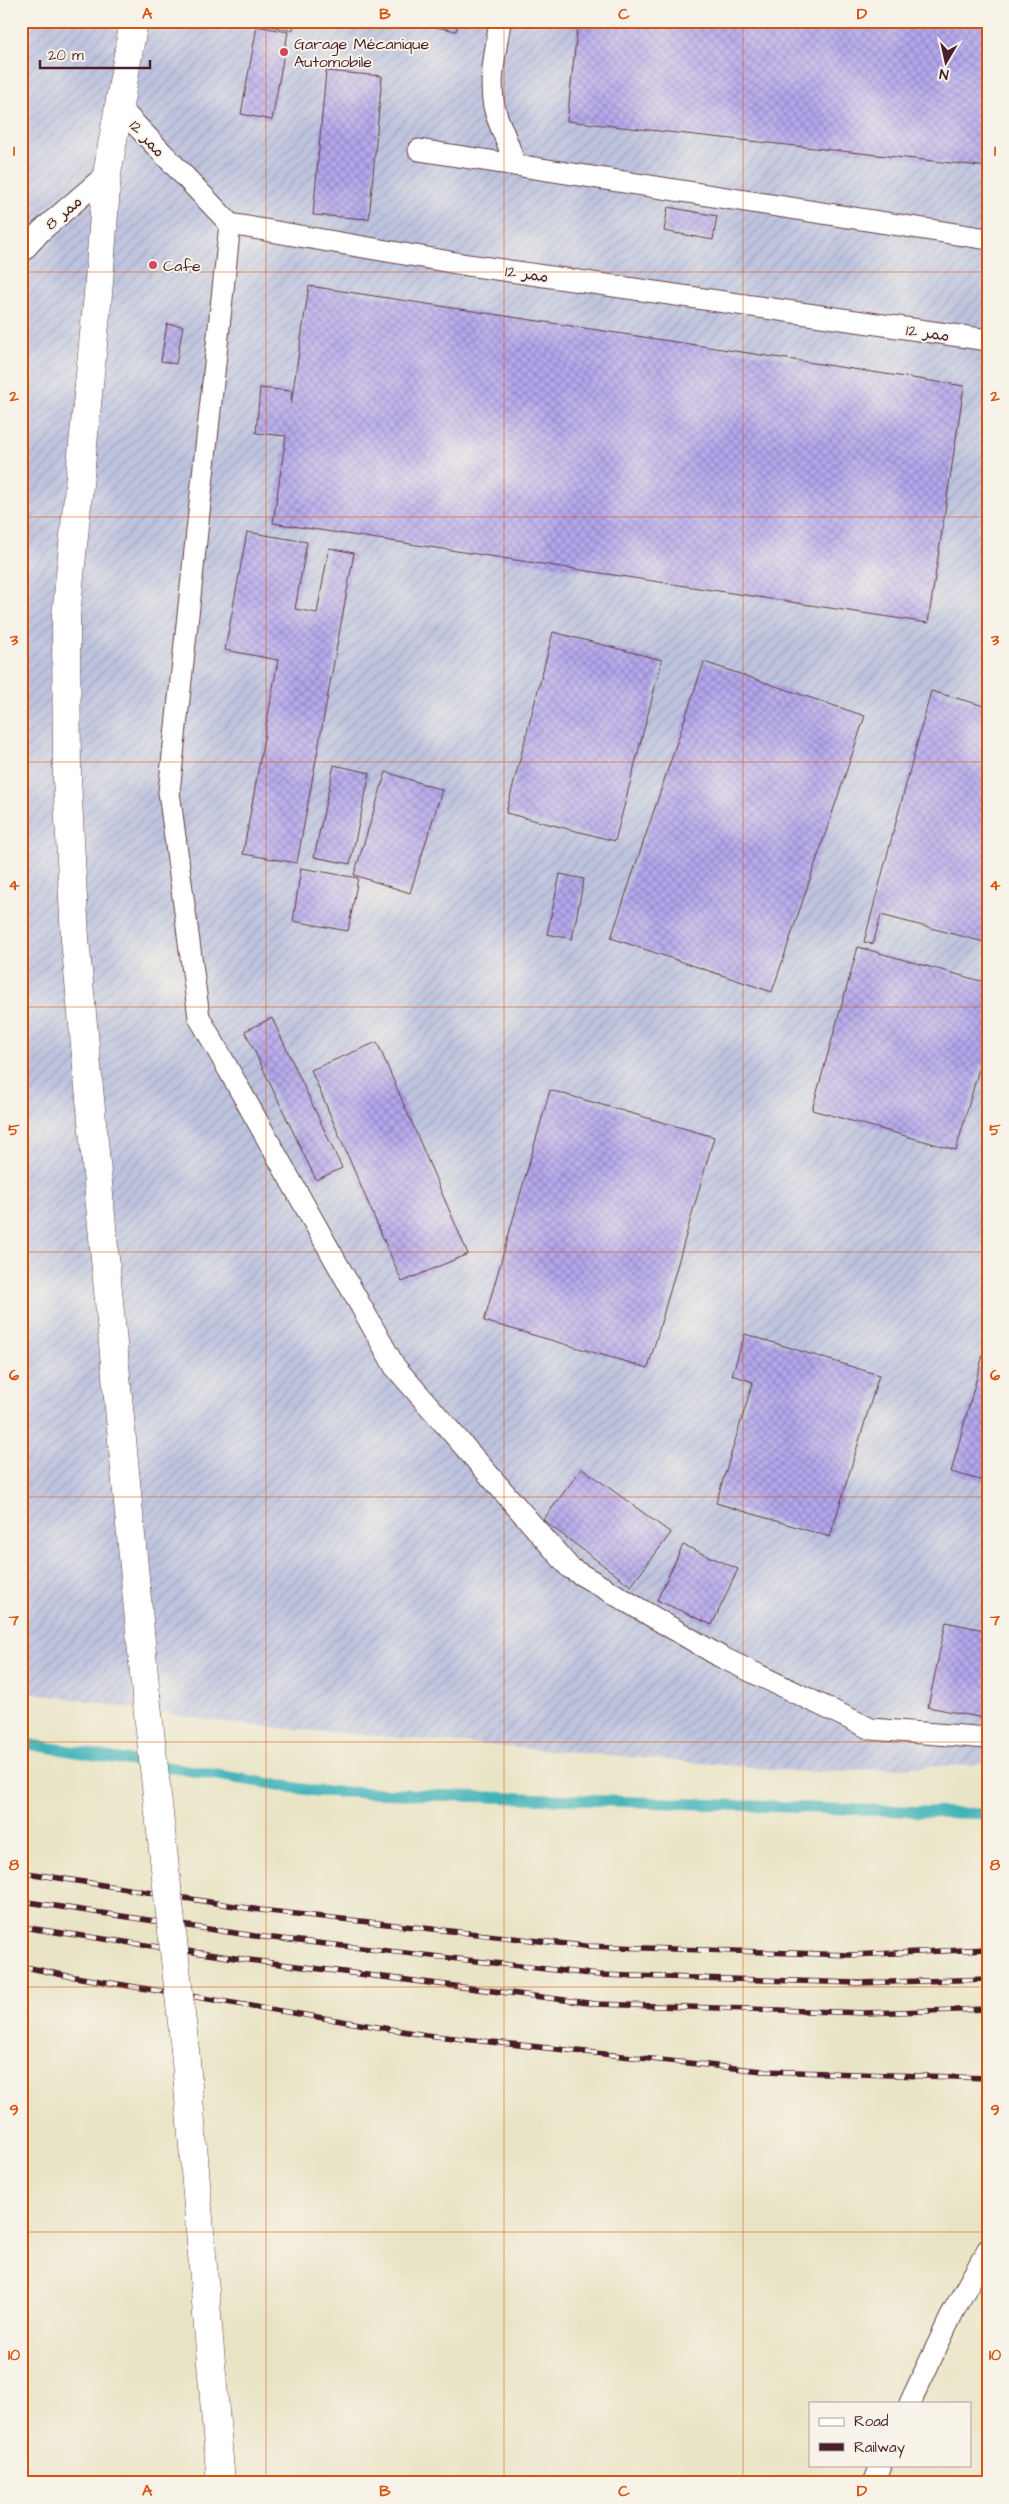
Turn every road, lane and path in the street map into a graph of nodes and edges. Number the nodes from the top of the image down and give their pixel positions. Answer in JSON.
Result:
{"nodes":[{"id":1,"x":134,"y":21,"type":"edge"},
{"id":2,"x":500,"y":21,"type":"edge"},
{"id":3,"x":117,"y":105,"type":"junction"},
{"id":4,"x":419,"y":150,"type":"dead end"},
{"id":5,"x":514,"y":166,"type":"junction"},
{"id":6,"x":107,"y":174,"type":"junction"},
{"id":7,"x":230,"y":224,"type":"junction"},
{"id":8,"x":988,"y":239,"type":"edge"},
{"id":9,"x":21,"y":253,"type":"edge"},
{"id":10,"x":988,"y":340,"type":"edge"},
{"id":11,"x":988,"y":1738,"type":"edge"},
{"id":12,"x":988,"y":2249,"type":"edge"},
{"id":13,"x":910,"y":2402,"type":"edge"},
{"id":14,"x":881,"y":2466,"type":"edge"},
{"id":15,"x":221,"y":2483,"type":"edge"},
{"id":16,"x":874,"y":2483,"type":"edge"}],
"edges":[{"from":1,"to":3,"type":"main road"},
{"from":2,"to":5,"type":"lane"},
{"from":3,"to":6,"type":"main road"},
{"from":3,"to":7,"type":"lane","name":"ممر 12"},
{"from":4,"to":5,"type":"lane"},
{"from":5,"to":8,"type":"lane"},
{"from":6,"to":9,"type":"lane","name":"ممر 8"},
{"from":6,"to":15,"type":"main road","bridge":true},
{"from":7,"to":10,"type":"lane","name":"ممر 12"},
{"from":7,"to":11,"type":"lane"},
{"from":12,"to":13,"type":"lane"},
{"from":14,"to":16,"type":"lane"}]}
